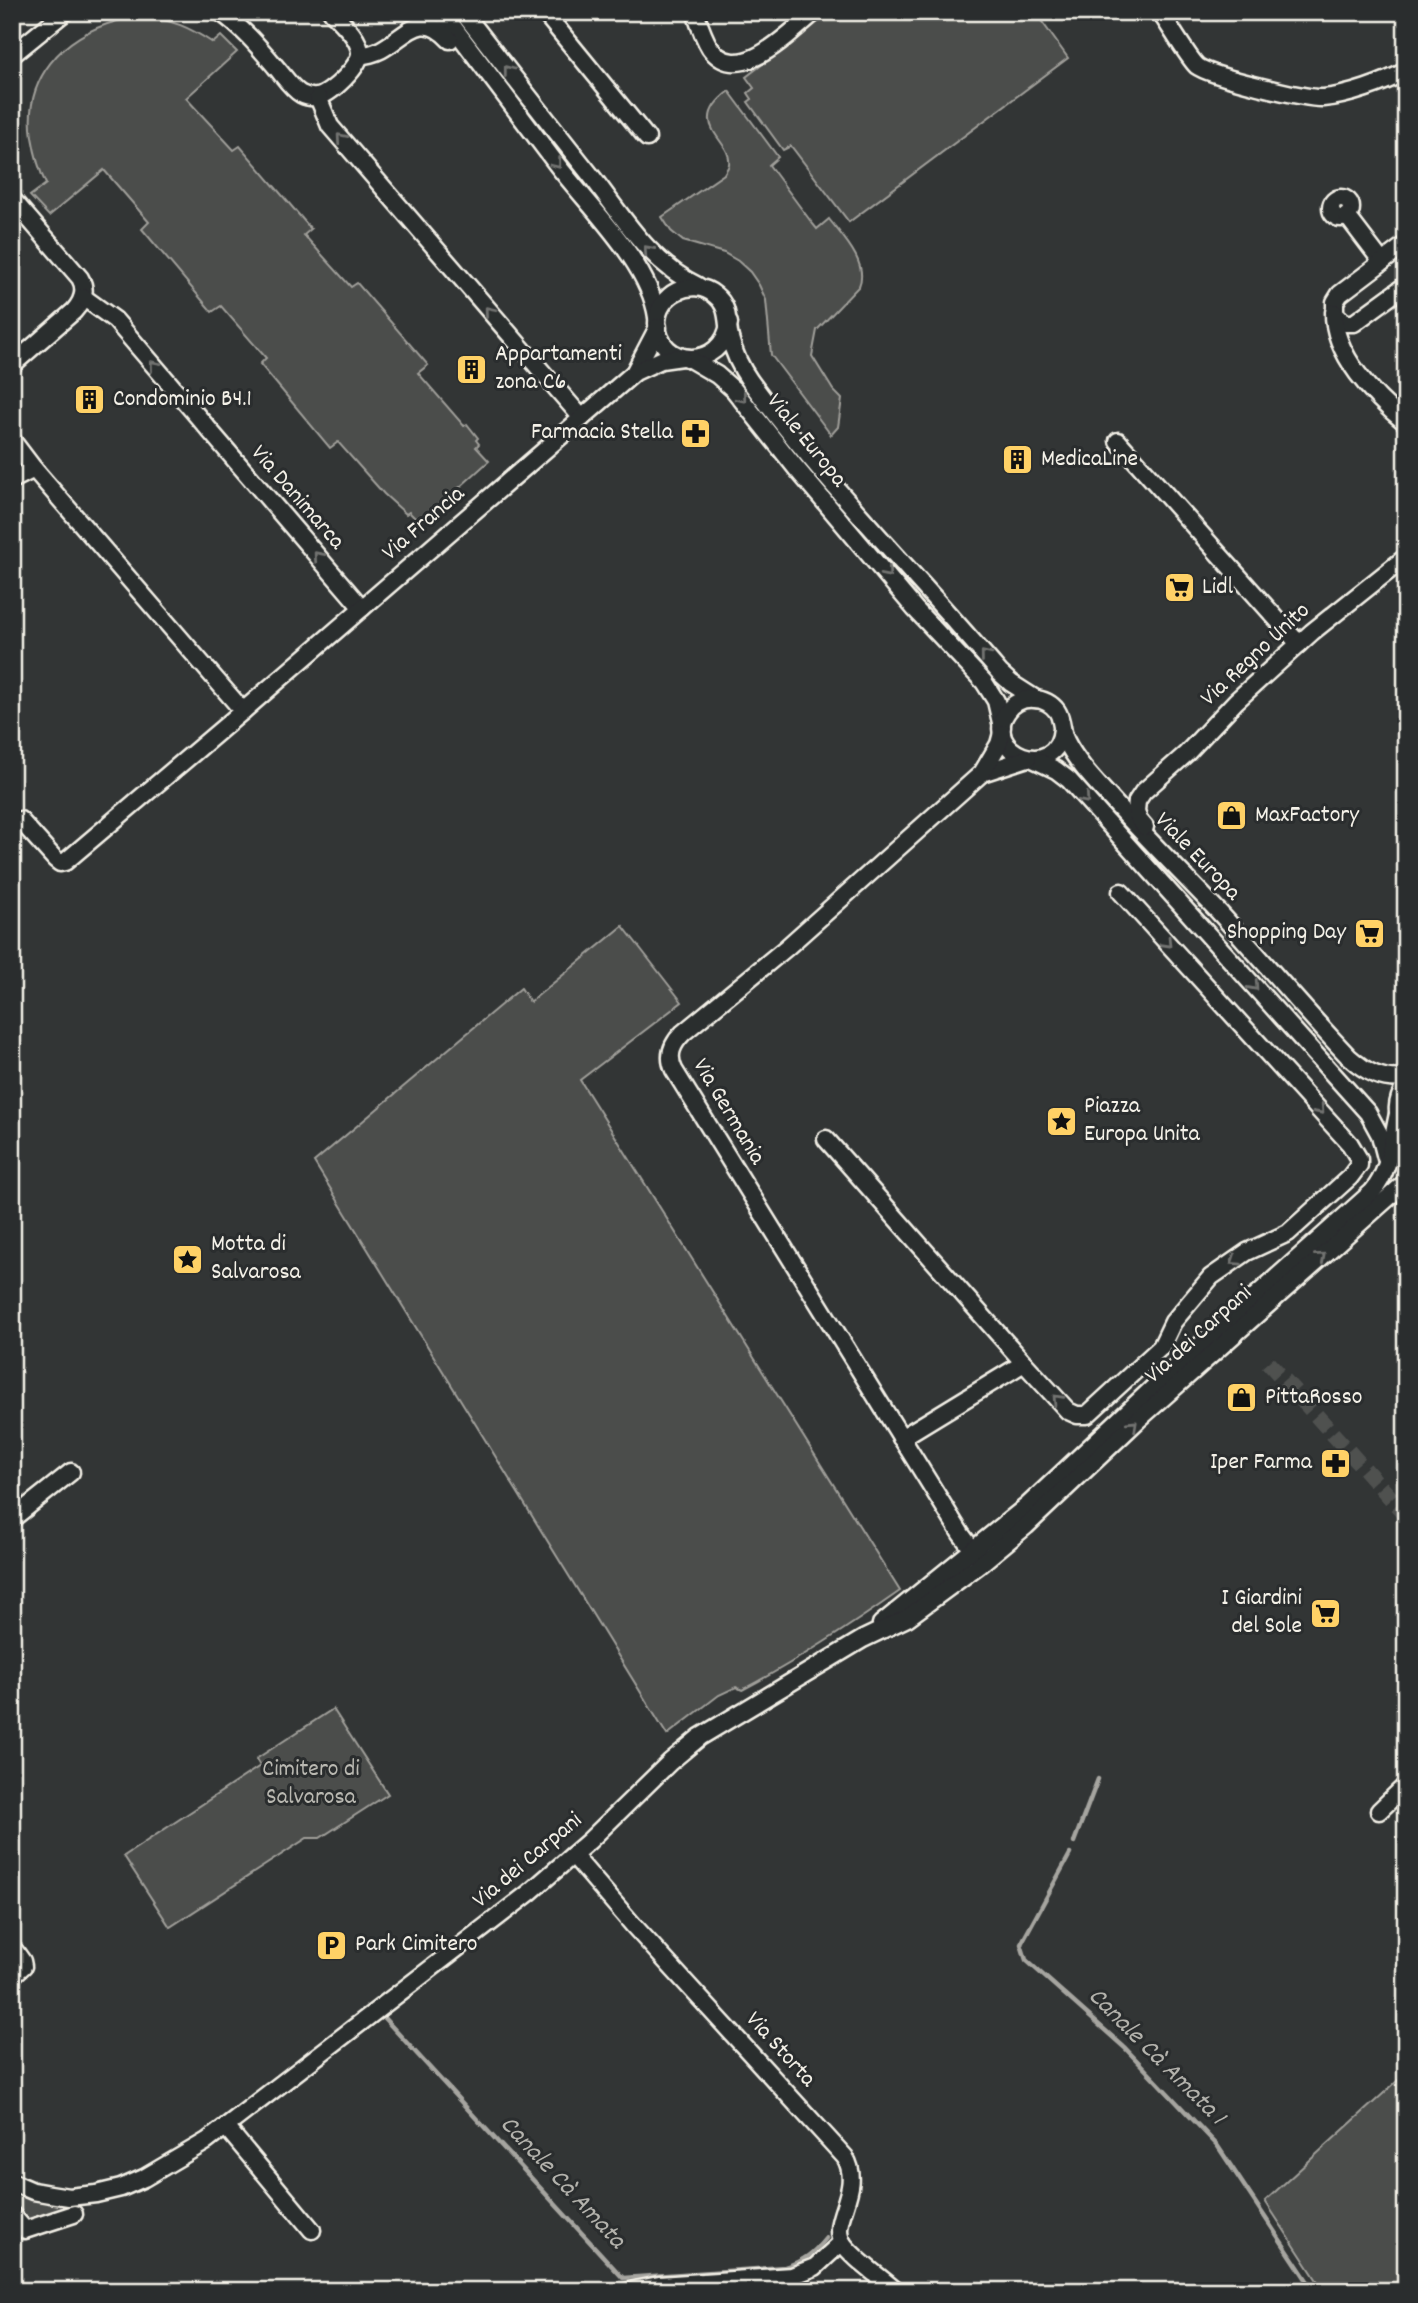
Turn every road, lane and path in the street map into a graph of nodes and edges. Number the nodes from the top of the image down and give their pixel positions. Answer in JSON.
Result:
{"nodes":[{"id":1,"x":65,"y":12,"type":"edge"},
{"id":2,"x":220,"y":12,"type":"edge"},
{"id":3,"x":332,"y":12,"type":"edge"},
{"id":4,"x":442,"y":12,"type":"edge"},
{"id":5,"x":463,"y":12,"type":"edge"},
{"id":6,"x":544,"y":12,"type":"edge"},
{"id":7,"x":695,"y":12,"type":"edge"},
{"id":8,"x":815,"y":12,"type":"edge"},
{"id":9,"x":1160,"y":12,"type":"edge"},
{"id":10,"x":12,"y":55,"type":"edge"},
{"id":11,"x":360,"y":55,"type":"junction"},
{"id":12,"x":1406,"y":71,"type":"edge"},
{"id":13,"x":318,"y":97,"type":"junction"},
{"id":14,"x":533,"y":132,"type":"junction"},
{"id":15,"x":647,"y":138,"type":"dead end"},
{"id":16,"x":12,"y":199,"type":"edge"},
{"id":17,"x":1347,"y":216,"type":"dead end"},
{"id":18,"x":1406,"y":243,"type":"edge"},
{"id":19,"x":1382,"y":262,"type":"junction"},
{"id":20,"x":1406,"y":285,"type":"edge"},
{"id":21,"x":703,"y":289,"type":"junction"},
{"id":22,"x":83,"y":297,"type":"junction"},
{"id":23,"x":1334,"y":312,"type":"junction"},
{"id":24,"x":1361,"y":318,"type":"junction"},
{"id":25,"x":729,"y":323,"type":"junction"},
{"id":26,"x":657,"y":324,"type":"junction"},
{"id":27,"x":685,"y":357,"type":"junction"},
{"id":28,"x":1352,"y":363,"type":"junction"},
{"id":29,"x":12,"y":365,"type":"edge"},
{"id":30,"x":635,"y":372,"type":"junction"},
{"id":31,"x":582,"y":418,"type":"junction"},
{"id":32,"x":1406,"y":423,"type":"edge"},
{"id":33,"x":12,"y":440,"type":"edge"},
{"id":34,"x":1118,"y":441,"type":"dead end"},
{"id":35,"x":29,"y":462,"type":"junction"},
{"id":36,"x":12,"y":471,"type":"edge"},
{"id":37,"x":12,"y":480,"type":"edge"},
{"id":38,"x":1406,"y":557,"type":"edge"},
{"id":39,"x":362,"y":608,"type":"junction"},
{"id":40,"x":1299,"y":644,"type":"junction"},
{"id":41,"x":1036,"y":699,"type":"junction"},
{"id":42,"x":243,"y":711,"type":"junction"},
{"id":43,"x":1062,"y":729,"type":"junction"},
{"id":44,"x":1002,"y":732,"type":"junction"},
{"id":45,"x":1030,"y":758,"type":"junction"},
{"id":46,"x":1078,"y":758,"type":"junction"},
{"id":47,"x":982,"y":773,"type":"junction"},
{"id":48,"x":1143,"y":792,"type":"junction"},
{"id":49,"x":20,"y":820,"type":"dead end"},
{"id":50,"x":1121,"y":892,"type":"dead end"},
{"id":51,"x":1218,"y":911,"type":"junction"},
{"id":52,"x":1406,"y":1077,"type":"edge"},
{"id":53,"x":1406,"y":1086,"type":"edge"},
{"id":54,"x":1368,"y":1113,"type":"junction"},
{"id":55,"x":1401,"y":1126,"type":"edge"},
{"id":56,"x":826,"y":1139,"type":"dead end"},
{"id":57,"x":1386,"y":1166,"type":"junction"},
{"id":58,"x":1406,"y":1182,"type":"edge"},
{"id":59,"x":1024,"y":1363,"type":"junction"},
{"id":60,"x":901,"y":1438,"type":"junction"},
{"id":61,"x":1086,"y":1451,"type":"junction"},
{"id":62,"x":71,"y":1472,"type":"dead end"},
{"id":63,"x":12,"y":1519,"type":"edge"},
{"id":64,"x":1026,"y":1526,"type":"junction"},
{"id":65,"x":980,"y":1552,"type":"junction"},
{"id":66,"x":863,"y":1639,"type":"junction"},
{"id":67,"x":1402,"y":1795,"type":"edge"},
{"id":68,"x":1379,"y":1811,"type":"dead end"},
{"id":69,"x":573,"y":1855,"type":"junction"},
{"id":70,"x":12,"y":1947,"type":"edge"},
{"id":71,"x":12,"y":1976,"type":"edge"},
{"id":72,"x":226,"y":2127,"type":"junction"},
{"id":73,"x":12,"y":2182,"type":"edge"},
{"id":74,"x":74,"y":2214,"type":"dead end"},
{"id":75,"x":12,"y":2215,"type":"edge"},
{"id":76,"x":312,"y":2230,"type":"dead end"},
{"id":77,"x":842,"y":2242,"type":"junction"},
{"id":78,"x":629,"y":2291,"type":"edge"},
{"id":79,"x":896,"y":2291,"type":"edge"}],
"edges":[{"from":1,"to":10,"type":"street"},
{"from":2,"to":13,"type":"street"},
{"from":3,"to":11,"type":"street"},
{"from":4,"to":14,"type":"street","name":"Viale Europa"},
{"from":21,"to":5,"type":"street","name":"Viale Europa","one_way":true},
{"from":6,"to":15,"type":"street"},
{"from":7,"to":8,"type":"street"},
{"from":9,"to":12,"type":"street"},
{"from":11,"to":13,"type":"street"},
{"from":11,"to":14,"type":"street"},
{"from":31,"to":13,"type":"street","one_way":true},
{"from":14,"to":26,"type":"street","name":"Viale Europa","one_way":true},
{"from":16,"to":22,"type":"street"},
{"from":17,"to":19,"type":"street"},
{"from":18,"to":19,"type":"street"},
{"from":19,"to":23,"type":"street"},
{"from":20,"to":24,"type":"street"},
{"from":21,"to":25,"type":"street","name":"Viale Europa"},
{"from":21,"to":26,"type":"street"},
{"from":22,"to":29,"type":"street"},
{"from":39,"to":22,"type":"street","name":"Via Danimarca","one_way":true},
{"from":23,"to":24,"type":"street"},
{"from":23,"to":28,"type":"street"},
{"from":24,"to":28,"type":"street"},
{"from":25,"to":27,"type":"street"},
{"from":41,"to":25,"type":"street","name":"Viale Europa","one_way":true},
{"from":26,"to":27,"type":"street","name":"Viale Europa"},
{"from":26,"to":30,"type":"street","name":"Via Francia"},
{"from":27,"to":30,"type":"street","name":"Via Francia"},
{"from":27,"to":44,"type":"street","name":"Viale Europa","one_way":true},
{"from":28,"to":32,"type":"street"},
{"from":30,"to":31,"type":"street","name":"Via Francia"},
{"from":31,"to":39,"type":"street","name":"Via Francia"},
{"from":33,"to":35,"type":"street"},
{"from":34,"to":40,"type":"street"},
{"from":35,"to":36,"type":"street"},
{"from":35,"to":37,"type":"street"},
{"from":35,"to":42,"type":"street"},
{"from":38,"to":40,"type":"street","name":"Via Regno Unito"},
{"from":39,"to":42,"type":"street","name":"Via Francia"},
{"from":40,"to":48,"type":"street","name":"Via Regno Unito"},
{"from":41,"to":43,"type":"street","name":"Viale Europa"},
{"from":41,"to":44,"type":"street"},
{"from":42,"to":49,"type":"street","name":"Via Francia"},
{"from":43,"to":45,"type":"street"},
{"from":43,"to":46,"type":"street","name":"Viale Europa"},
{"from":44,"to":45,"type":"street","name":"Viale Europa"},
{"from":44,"to":47,"type":"street","name":"Via Germania"},
{"from":45,"to":47,"type":"street","name":"Via Germania"},
{"from":45,"to":54,"type":"street","name":"Viale Europa","one_way":true},
{"from":46,"to":48,"type":"street"},
{"from":46,"to":51,"type":"street","name":"Viale Europa"},
{"from":47,"to":60,"type":"street","name":"Via Germania"},
{"from":48,"to":51,"type":"street"},
{"from":50,"to":59,"type":"street","one_way":true},
{"from":51,"to":52,"type":"street","name":"Viale Europa"},
{"from":53,"to":55,"type":"street","name":"Via dei Carpani"},
{"from":54,"to":55,"type":"street","name":"Viale Europa"},
{"from":54,"to":57,"type":"street","name":"Viale Europa"},
{"from":55,"to":57,"type":"street","name":"Via dei Carpani"},
{"from":56,"to":59,"type":"street"},
{"from":57,"to":61,"type":"street","name":"Via dei Carpani"},
{"from":64,"to":58,"type":"street","name":"Via dei Carpani","one_way":true},
{"from":59,"to":60,"type":"street"},
{"from":60,"to":65,"type":"street","name":"Via Germania"},
{"from":61,"to":64,"type":"street","name":"Via dei Carpani"},
{"from":61,"to":65,"type":"street","name":"Via dei Carpani"},
{"from":62,"to":63,"type":"street"},
{"from":64,"to":65,"type":"street","name":"Via dei Carpani"},
{"from":65,"to":66,"type":"street","name":"Via dei Carpani"},
{"from":65,"to":66,"type":"street","name":"Via dei Carpani"},
{"from":66,"to":69,"type":"street","name":"Via dei Carpani"},
{"from":67,"to":68,"type":"street"},
{"from":69,"to":72,"type":"street","name":"Via dei Carpani"},
{"from":69,"to":77,"type":"street","name":"Via Storta"},
{"from":70,"to":71,"type":"street"},
{"from":72,"to":73,"type":"street","name":"Via dei Carpani"},
{"from":72,"to":76,"type":"street"},
{"from":74,"to":75,"type":"street"},
{"from":77,"to":78,"type":"street"},
{"from":77,"to":79,"type":"street"}]}
